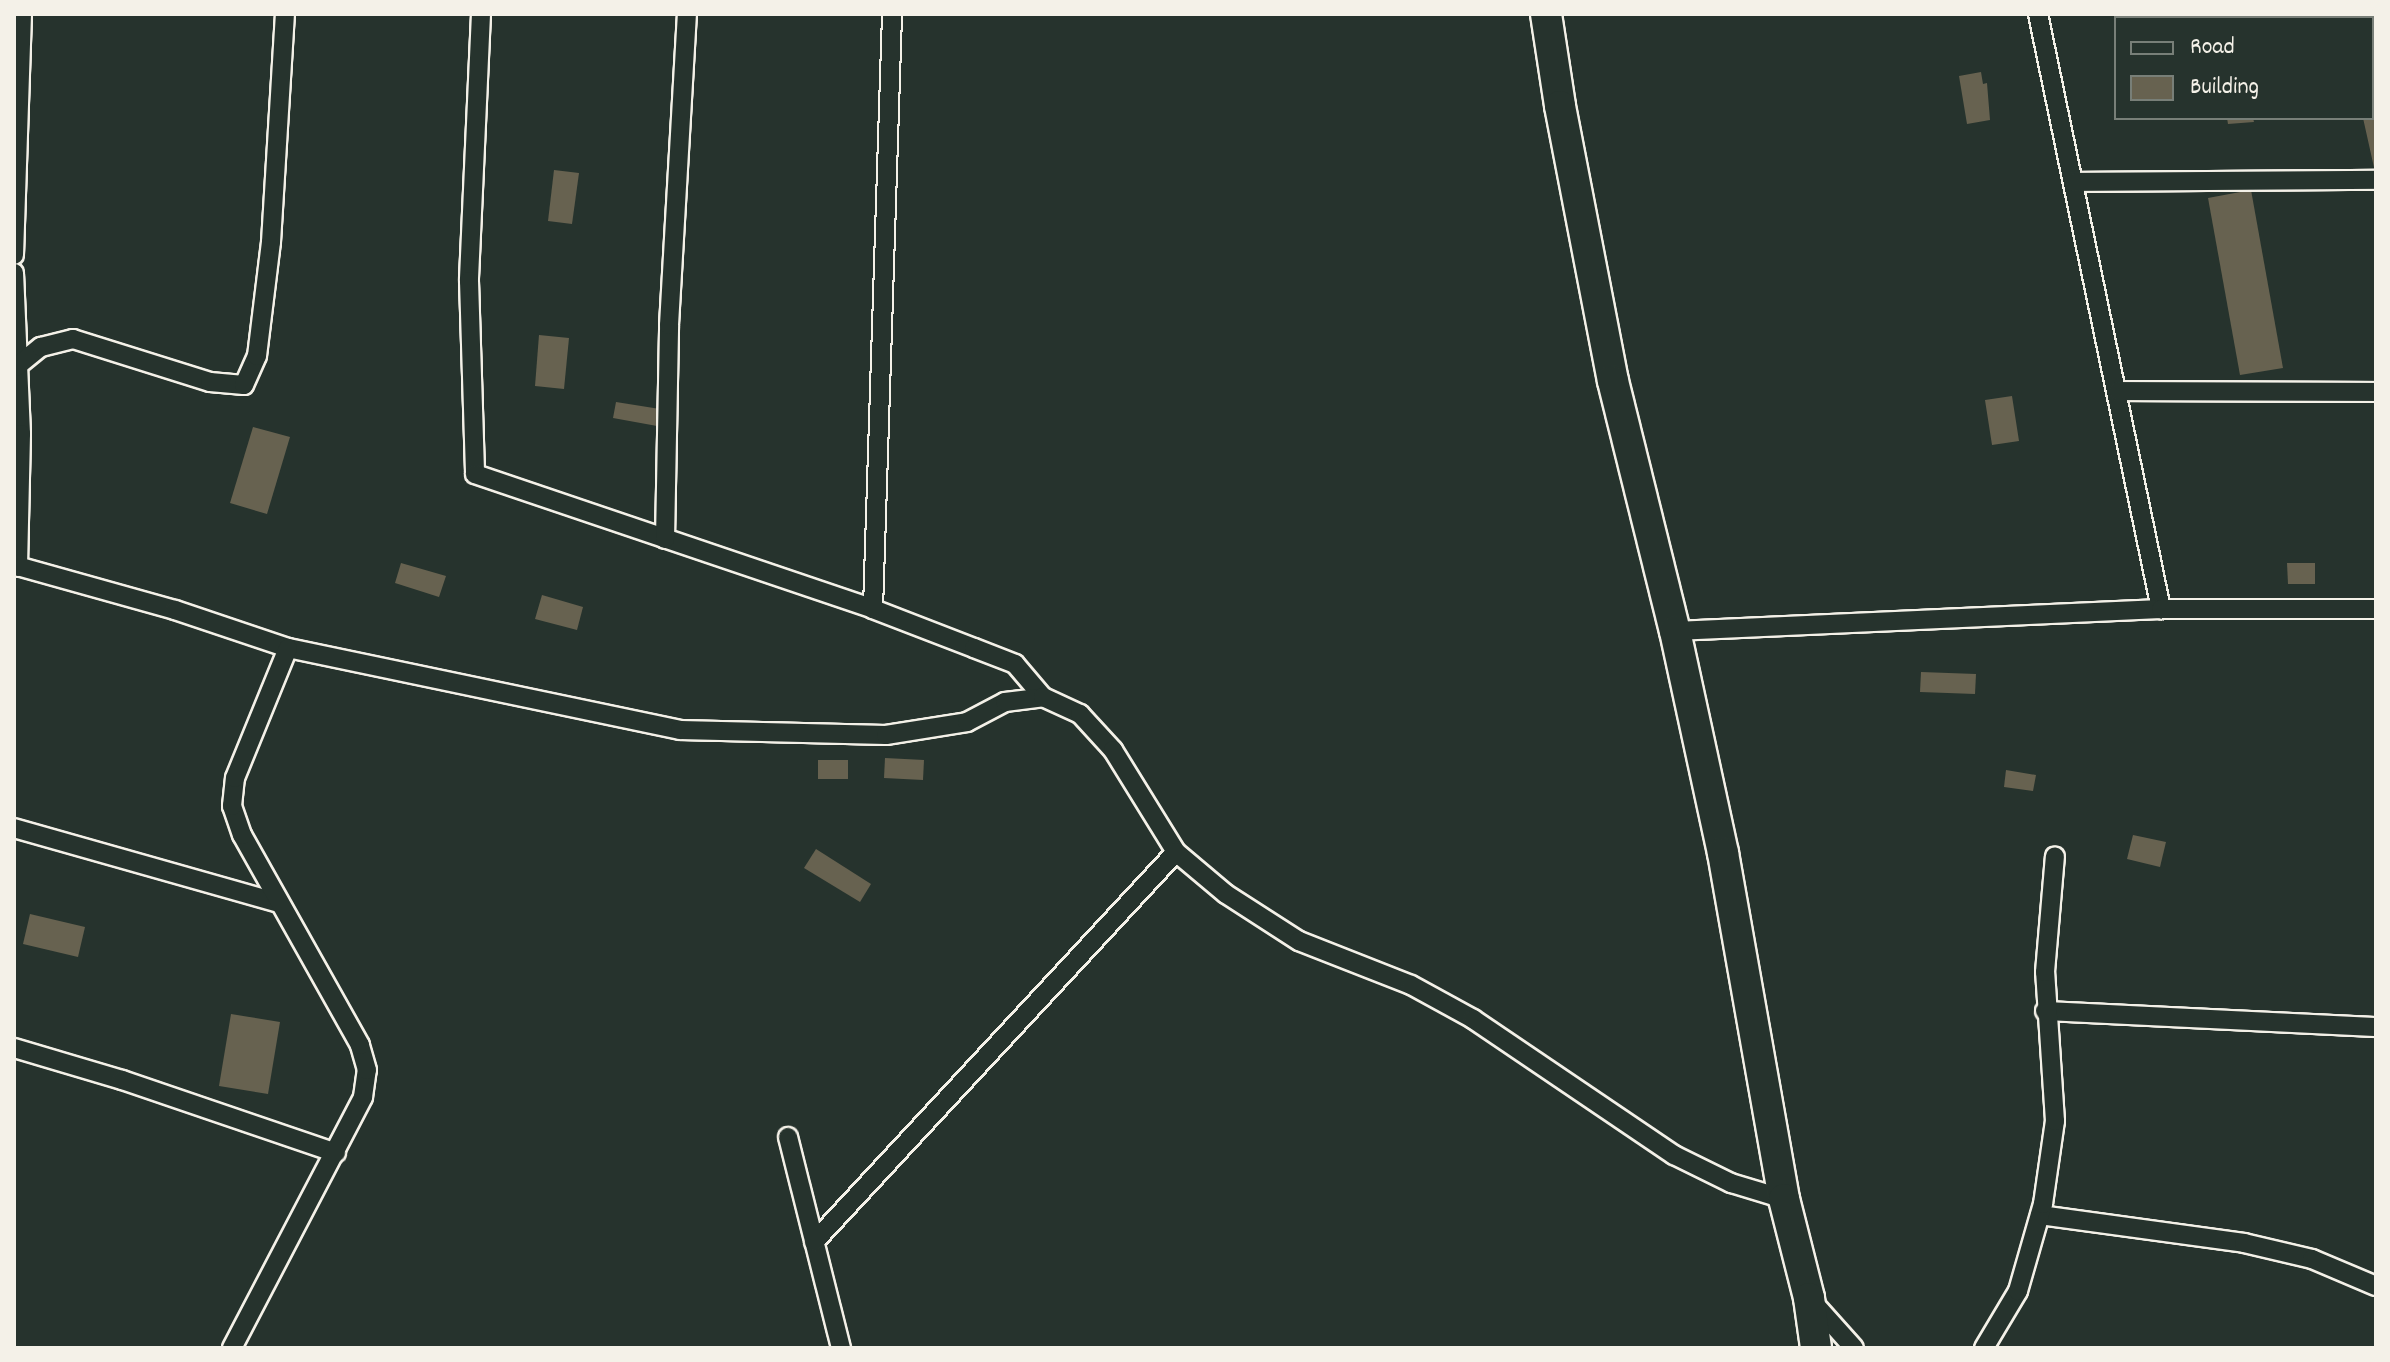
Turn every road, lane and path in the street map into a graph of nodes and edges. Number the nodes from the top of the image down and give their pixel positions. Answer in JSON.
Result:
{"nodes":[{"id":1,"x":22,"y":14,"type":"edge"},
{"id":2,"x":285,"y":14,"type":"edge"},
{"id":3,"x":481,"y":14,"type":"edge"},
{"id":4,"x":687,"y":14,"type":"edge"},
{"id":5,"x":892,"y":14,"type":"edge"},
{"id":6,"x":1546,"y":14,"type":"edge"},
{"id":7,"x":2038,"y":14,"type":"edge"},
{"id":8,"x":2376,"y":180,"type":"edge"},
{"id":9,"x":2075,"y":182,"type":"junction"},
{"id":10,"x":14,"y":255,"type":"edge"},
{"id":11,"x":14,"y":273,"type":"edge"},
{"id":12,"x":16,"y":367,"type":"edge"},
{"id":13,"x":2118,"y":391,"type":"junction"},
{"id":14,"x":2376,"y":392,"type":"edge"},
{"id":15,"x":665,"y":539,"type":"junction"},
{"id":16,"x":16,"y":566,"type":"edge"},
{"id":17,"x":873,"y":609,"type":"junction"},
{"id":18,"x":2161,"y":609,"type":"junction"},
{"id":19,"x":2376,"y":609,"type":"edge"},
{"id":20,"x":1675,"y":631,"type":"junction"},
{"id":21,"x":288,"y":648,"type":"junction"},
{"id":22,"x":1043,"y":697,"type":"junction"},
{"id":23,"x":14,"y":828,"type":"edge"},
{"id":24,"x":1176,"y":852,"type":"junction"},
{"id":25,"x":2055,"y":856,"type":"dead end"},
{"id":26,"x":279,"y":903,"type":"junction"},
{"id":27,"x":2045,"y":1011,"type":"junction"},
{"id":28,"x":2376,"y":1027,"type":"edge"},
{"id":29,"x":14,"y":1048,"type":"edge"},
{"id":30,"x":788,"y":1137,"type":"dead end"},
{"id":31,"x":336,"y":1153,"type":"junction"},
{"id":32,"x":1784,"y":1199,"type":"junction"},
{"id":33,"x":2040,"y":1215,"type":"junction"},
{"id":34,"x":814,"y":1242,"type":"junction"},
{"id":35,"x":2376,"y":1286,"type":"edge"},
{"id":36,"x":1809,"y":1298,"type":"junction"},
{"id":37,"x":232,"y":1348,"type":"edge"},
{"id":38,"x":841,"y":1348,"type":"edge"},
{"id":39,"x":1816,"y":1348,"type":"edge"},
{"id":40,"x":1854,"y":1348,"type":"edge"},
{"id":41,"x":1984,"y":1348,"type":"edge"}],
"edges":[{"from":1,"to":10,"type":"street"},
{"from":2,"to":12,"type":"street"},
{"from":3,"to":15,"type":"street"},
{"from":4,"to":15,"type":"street"},
{"from":5,"to":17,"type":"street"},
{"from":6,"to":20,"type":"main road"},
{"from":7,"to":9,"type":"street"},
{"from":8,"to":9,"type":"street"},
{"from":9,"to":13,"type":"street"},
{"from":11,"to":12,"type":"street"},
{"from":12,"to":16,"type":"street"},
{"from":13,"to":14,"type":"street"},
{"from":13,"to":18,"type":"street"},
{"from":15,"to":17,"type":"street"},
{"from":16,"to":21,"type":"street"},
{"from":17,"to":22,"type":"street"},
{"from":18,"to":19,"type":"street"},
{"from":18,"to":20,"type":"street"},
{"from":20,"to":32,"type":"main road"},
{"from":21,"to":22,"type":"street"},
{"from":21,"to":26,"type":"street"},
{"from":22,"to":24,"type":"street"},
{"from":23,"to":26,"type":"street"},
{"from":24,"to":32,"type":"street"},
{"from":24,"to":34,"type":"street"},
{"from":25,"to":27,"type":"street"},
{"from":26,"to":31,"type":"street"},
{"from":27,"to":28,"type":"street"},
{"from":27,"to":33,"type":"street"},
{"from":29,"to":31,"type":"street"},
{"from":30,"to":34,"type":"street"},
{"from":31,"to":37,"type":"street"},
{"from":32,"to":36,"type":"main road"},
{"from":33,"to":35,"type":"street"},
{"from":33,"to":41,"type":"street"},
{"from":34,"to":38,"type":"street"},
{"from":36,"to":39,"type":"main road"},
{"from":36,"to":40,"type":"street"}]}
